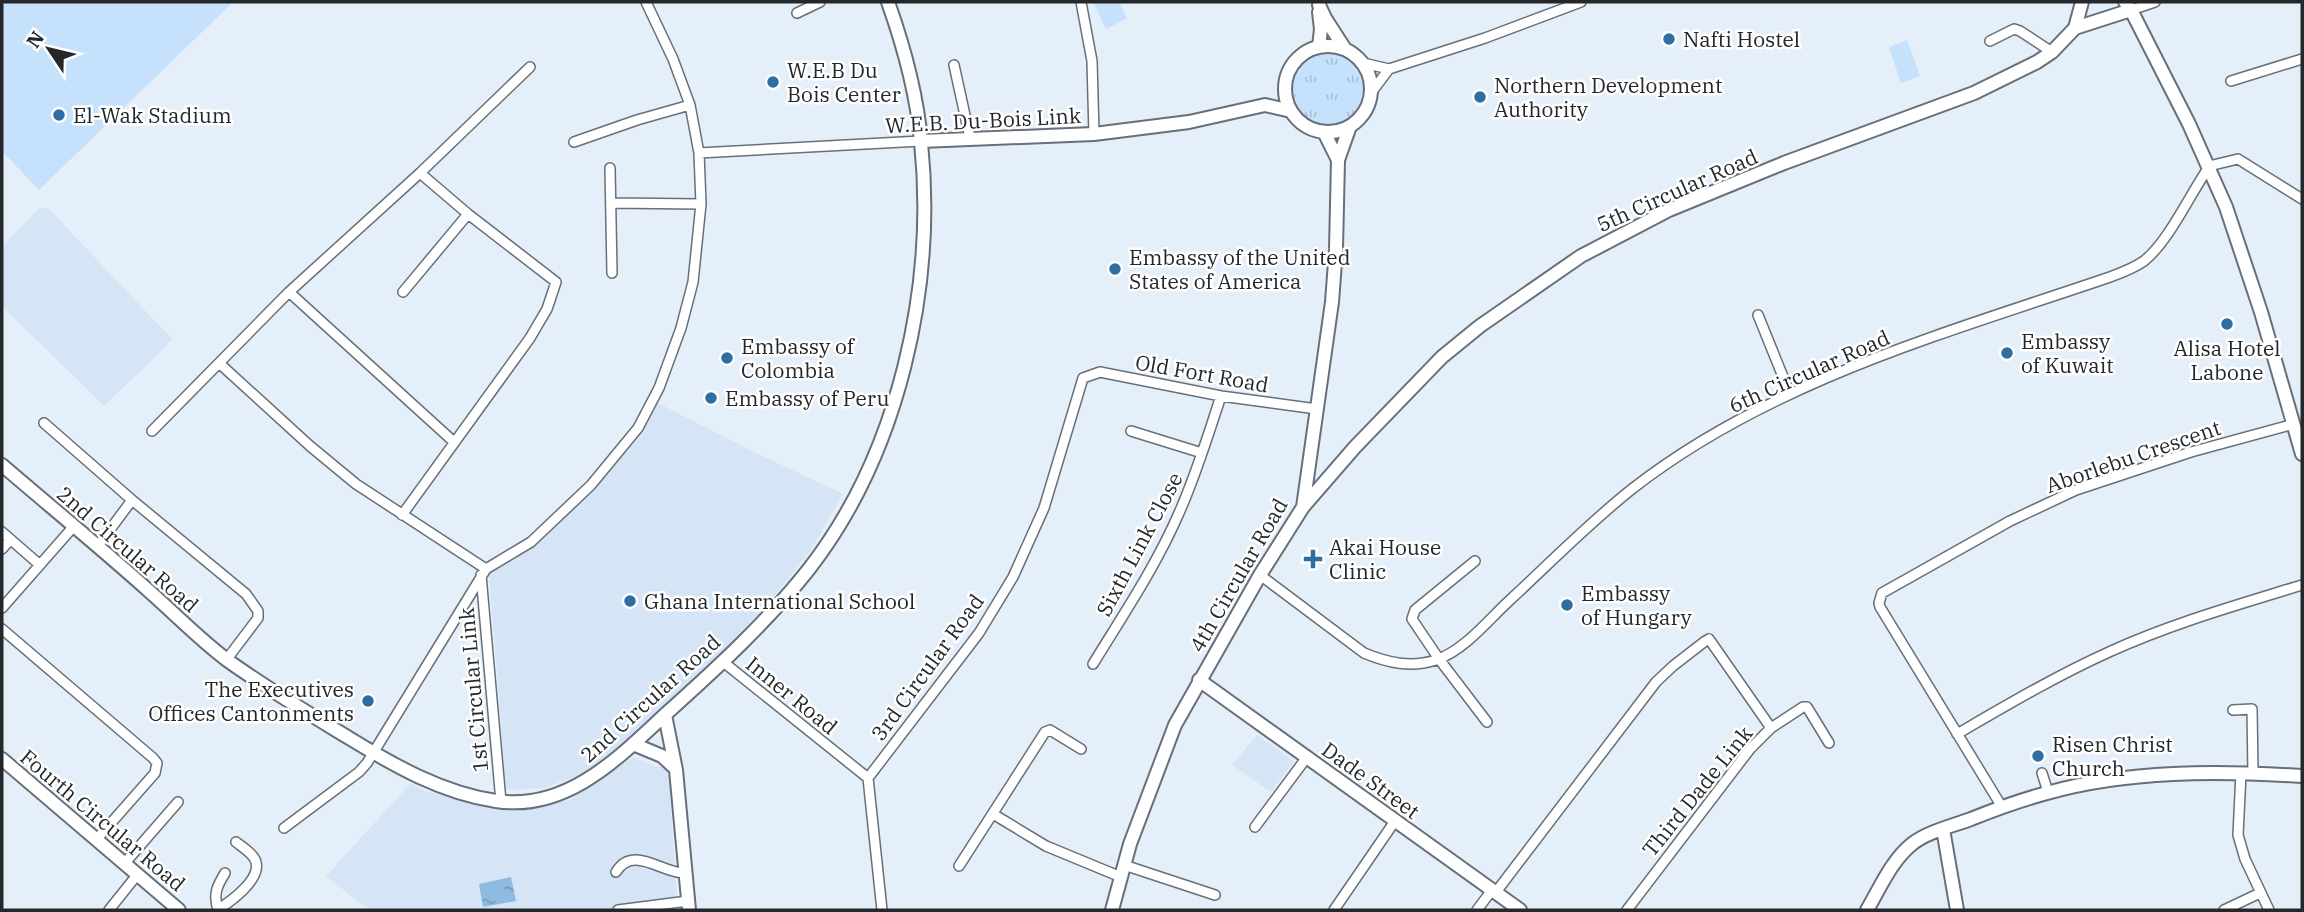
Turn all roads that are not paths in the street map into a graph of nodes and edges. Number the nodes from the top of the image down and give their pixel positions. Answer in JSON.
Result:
{"nodes":[{"id":1,"x":646,"y":2,"type":"edge"},
{"id":2,"x":820,"y":2,"type":"edge"},
{"id":3,"x":888,"y":2,"type":"edge"},
{"id":4,"x":1081,"y":2,"type":"edge"},
{"id":5,"x":1579,"y":2,"type":"edge"},
{"id":6,"x":2082,"y":2,"type":"edge"},
{"id":7,"x":2155,"y":2,"type":"edge"},
{"id":8,"x":1319,"y":3,"type":"edge"},
{"id":9,"x":2128,"y":6,"type":"edge"},
{"id":10,"x":797,"y":13,"type":"dead end"},
{"id":11,"x":2076,"y":28,"type":"junction"},
{"id":12,"x":1990,"y":41,"type":"dead end"},
{"id":13,"x":1319,"y":47,"type":"junction"},
{"id":14,"x":1346,"y":49,"type":"junction"},
{"id":15,"x":2052,"y":52,"type":"junction"},
{"id":16,"x":2302,"y":59,"type":"edge"},
{"id":17,"x":1363,"y":63,"type":"junction"},
{"id":18,"x":954,"y":65,"type":"dead end"},
{"id":19,"x":530,"y":67,"type":"dead end"},
{"id":20,"x":1389,"y":69,"type":"junction"},
{"id":21,"x":2231,"y":81,"type":"dead end"},
{"id":22,"x":1286,"y":85,"type":"junction"},
{"id":23,"x":1371,"y":93,"type":"junction"},
{"id":24,"x":690,"y":104,"type":"junction"},
{"id":25,"x":1265,"y":105,"type":"junction"},
{"id":26,"x":1291,"y":111,"type":"junction"},
{"id":27,"x":1350,"y":126,"type":"junction"},
{"id":28,"x":1324,"y":132,"type":"junction"},
{"id":29,"x":1094,"y":134,"type":"junction"},
{"id":30,"x":970,"y":138,"type":"junction"},
{"id":31,"x":921,"y":141,"type":"junction"},
{"id":32,"x":574,"y":142,"type":"dead end"},
{"id":33,"x":699,"y":153,"type":"junction"},
{"id":34,"x":1338,"y":160,"type":"junction"},
{"id":35,"x":2209,"y":167,"type":"junction"},
{"id":36,"x":610,"y":168,"type":"dead end"},
{"id":37,"x":420,"y":173,"type":"junction"},
{"id":38,"x":2302,"y":199,"type":"edge"},
{"id":39,"x":612,"y":203,"type":"junction"},
{"id":40,"x":701,"y":204,"type":"junction"},
{"id":41,"x":468,"y":214,"type":"junction"},
{"id":42,"x":611,"y":273,"type":"dead end"},
{"id":43,"x":289,"y":292,"type":"junction"},
{"id":44,"x":403,"y":292,"type":"dead end"},
{"id":45,"x":1758,"y":315,"type":"dead end"},
{"id":46,"x":219,"y":363,"type":"junction"},
{"id":47,"x":1083,"y":378,"type":"joint"},
{"id":48,"x":1790,"y":394,"type":"junction"},
{"id":49,"x":1222,"y":396,"type":"junction"},
{"id":50,"x":1317,"y":410,"type":"junction"},
{"id":51,"x":44,"y":423,"type":"dead end"},
{"id":52,"x":2294,"y":424,"type":"junction"},
{"id":53,"x":152,"y":431,"type":"dead end"},
{"id":54,"x":1131,"y":431,"type":"dead end"},
{"id":55,"x":454,"y":442,"type":"junction"},
{"id":56,"x":1202,"y":453,"type":"junction"},
{"id":57,"x":2302,"y":454,"type":"edge"},
{"id":58,"x":2,"y":465,"type":"edge"},
{"id":59,"x":132,"y":500,"type":"junction"},
{"id":60,"x":1303,"y":507,"type":"junction"},
{"id":61,"x":402,"y":515,"type":"junction"},
{"id":62,"x":74,"y":526,"type":"junction"},
{"id":63,"x":2,"y":532,"type":"edge"},
{"id":64,"x":10,"y":540,"type":"junction"},
{"id":65,"x":97,"y":547,"type":"junction"},
{"id":66,"x":2,"y":549,"type":"edge"},
{"id":67,"x":1475,"y":561,"type":"dead end"},
{"id":68,"x":40,"y":565,"type":"junction"},
{"id":69,"x":484,"y":572,"type":"junction"},
{"id":70,"x":1261,"y":575,"type":"junction"},
{"id":71,"x":2302,"y":586,"type":"edge"},
{"id":72,"x":2,"y":608,"type":"edge"},
{"id":73,"x":2,"y":629,"type":"edge"},
{"id":74,"x":1438,"y":659,"type":"junction"},
{"id":75,"x":227,"y":660,"type":"junction"},
{"id":76,"x":722,"y":661,"type":"junction"},
{"id":77,"x":1093,"y":664,"type":"dead end"},
{"id":78,"x":1199,"y":680,"type":"junction"},
{"id":79,"x":2233,"y":710,"type":"dead end"},
{"id":80,"x":665,"y":715,"type":"junction"},
{"id":81,"x":1488,"y":722,"type":"dead end"},
{"id":82,"x":1771,"y":728,"type":"junction"},
{"id":83,"x":1957,"y":734,"type":"junction"},
{"id":84,"x":1829,"y":743,"type":"dead end"},
{"id":85,"x":633,"y":744,"type":"junction"},
{"id":86,"x":1082,"y":749,"type":"dead end"},
{"id":87,"x":374,"y":753,"type":"junction"},
{"id":88,"x":1307,"y":757,"type":"junction"},
{"id":89,"x":2,"y":759,"type":"edge"},
{"id":90,"x":676,"y":769,"type":"junction"},
{"id":91,"x":2247,"y":773,"type":"junction"},
{"id":92,"x":2042,"y":774,"type":"dead end"},
{"id":93,"x":2302,"y":776,"type":"edge"},
{"id":94,"x":868,"y":778,"type":"junction"},
{"id":95,"x":2049,"y":792,"type":"junction"},
{"id":96,"x":178,"y":802,"type":"dead end"},
{"id":97,"x":501,"y":802,"type":"junction"},
{"id":98,"x":2002,"y":807,"type":"junction"},
{"id":99,"x":993,"y":814,"type":"junction"},
{"id":100,"x":1395,"y":821,"type":"junction"},
{"id":101,"x":1255,"y":827,"type":"dead end"},
{"id":102,"x":284,"y":828,"type":"dead end"},
{"id":103,"x":1943,"y":830,"type":"junction"},
{"id":104,"x":96,"y":840,"type":"junction"},
{"id":105,"x":236,"y":842,"type":"dead end"},
{"id":106,"x":124,"y":864,"type":"junction"},
{"id":107,"x":959,"y":866,"type":"dead end"},
{"id":108,"x":1123,"y":871,"type":"junction"},
{"id":109,"x":616,"y":872,"type":"dead end"},
{"id":110,"x":225,"y":873,"type":"dead end"},
{"id":111,"x":685,"y":873,"type":"junction"},
{"id":112,"x":137,"y":875,"type":"junction"},
{"id":113,"x":1494,"y":891,"type":"junction"},
{"id":114,"x":2260,"y":894,"type":"junction"},
{"id":115,"x":1215,"y":895,"type":"dead end"},
{"id":116,"x":672,"y":906,"type":"edge"},
{"id":117,"x":688,"y":906,"type":"edge"},
{"id":118,"x":636,"y":909,"type":"edge"},
{"id":119,"x":108,"y":910,"type":"edge"},
{"id":120,"x":179,"y":910,"type":"edge"},
{"id":121,"x":218,"y":910,"type":"edge"},
{"id":122,"x":618,"y":910,"type":"edge"},
{"id":123,"x":882,"y":910,"type":"edge"},
{"id":124,"x":1112,"y":910,"type":"edge"},
{"id":125,"x":1334,"y":910,"type":"edge"},
{"id":126,"x":1478,"y":910,"type":"edge"},
{"id":127,"x":1520,"y":910,"type":"edge"},
{"id":128,"x":1627,"y":910,"type":"edge"},
{"id":129,"x":1867,"y":910,"type":"edge"},
{"id":130,"x":1957,"y":910,"type":"edge"},
{"id":131,"x":2224,"y":910,"type":"edge"},
{"id":132,"x":2269,"y":910,"type":"edge"}],
"edges":[{"from":1,"to":24,"type":"street"},
{"from":2,"to":10,"type":"street"},
{"from":3,"to":31,"type":"street","name":"2nd Circular Road"},
{"from":4,"to":29,"type":"street"},
{"from":5,"to":20,"type":"street"},
{"from":6,"to":11,"type":"street"},
{"from":7,"to":9,"type":"street"},
{"from":8,"to":13,"type":"street"},
{"from":8,"to":14,"type":"street"},
{"from":9,"to":11,"type":"street","name":"5th Circular Road"},
{"from":9,"to":35,"type":"street"},
{"from":11,"to":15,"type":"street","name":"5th Circular Road"},
{"from":12,"to":15,"type":"street"},
{"from":13,"to":14,"type":"street"},
{"from":13,"to":22,"type":"street"},
{"from":14,"to":17,"type":"street"},
{"from":15,"to":60,"type":"street","name":"5th Circular Road"},
{"from":16,"to":21,"type":"street"},
{"from":17,"to":20,"type":"street"},
{"from":17,"to":23,"type":"street"},
{"from":18,"to":30,"type":"street"},
{"from":19,"to":37,"type":"street"},
{"from":20,"to":23,"type":"street"},
{"from":22,"to":25,"type":"street"},
{"from":22,"to":26,"type":"street"},
{"from":23,"to":27,"type":"street"},
{"from":24,"to":32,"type":"street"},
{"from":24,"to":33,"type":"street"},
{"from":25,"to":26,"type":"street","name":"W.E.B. Du-Bois Link"},
{"from":25,"to":29,"type":"street","name":"W.E.B. Du-Bois Link"},
{"from":26,"to":28,"type":"street"},
{"from":27,"to":28,"type":"street"},
{"from":27,"to":34,"type":"street","name":"4th Circular Road"},
{"from":28,"to":34,"type":"street","name":"4th Circular Road"},
{"from":29,"to":30,"type":"street","name":"W.E.B. Du-Bois Link"},
{"from":30,"to":31,"type":"street","name":"W.E.B. Du-Bois Link"},
{"from":31,"to":33,"type":"street","name":"W.E.B. Du-Bois Link"},
{"from":31,"to":76,"type":"street","name":"2nd Circular Road"},
{"from":33,"to":40,"type":"street"},
{"from":34,"to":50,"type":"street","name":"4th Circular Road"},
{"from":35,"to":38,"type":"street"},
{"from":35,"to":48,"type":"street","name":"6th Circular Road"},
{"from":35,"to":52,"type":"street"},
{"from":36,"to":39,"type":"street"},
{"from":37,"to":41,"type":"street"},
{"from":37,"to":43,"type":"street"},
{"from":39,"to":40,"type":"street"},
{"from":39,"to":42,"type":"street"},
{"from":40,"to":69,"type":"street"},
{"from":41,"to":44,"type":"street"},
{"from":41,"to":55,"type":"street"},
{"from":43,"to":46,"type":"street"},
{"from":43,"to":55,"type":"street"},
{"from":45,"to":48,"type":"street"},
{"from":46,"to":53,"type":"street"},
{"from":46,"to":61,"type":"street"},
{"from":47,"to":49,"type":"street","name":"Old Fort Road"},
{"from":47,"to":94,"type":"street","name":"3rd Circular Road"},
{"from":48,"to":74,"type":"street","name":"6th Circular Road"},
{"from":49,"to":50,"type":"street","name":"Old Fort Road"},
{"from":49,"to":56,"type":"street","name":"Sixth Link Close"},
{"from":50,"to":60,"type":"street","name":"4th Circular Road"},
{"from":51,"to":59,"type":"street"},
{"from":52,"to":57,"type":"street"},
{"from":52,"to":83,"type":"street","name":"Aborlebu Crescent"},
{"from":54,"to":56,"type":"street"},
{"from":55,"to":61,"type":"street"},
{"from":56,"to":77,"type":"street","name":"Sixth Link Close"},
{"from":58,"to":62,"type":"street","name":"2nd Circular Road"},
{"from":59,"to":65,"type":"street"},
{"from":59,"to":75,"type":"street"},
{"from":60,"to":70,"type":"street","name":"4th Circular Road"},
{"from":61,"to":69,"type":"street"},
{"from":62,"to":65,"type":"street","name":"2nd Circular Road"},
{"from":62,"to":68,"type":"street"},
{"from":63,"to":64,"type":"street"},
{"from":64,"to":66,"type":"street"},
{"from":64,"to":68,"type":"street"},
{"from":65,"to":75,"type":"street","name":"2nd Circular Road"},
{"from":67,"to":74,"type":"street"},
{"from":68,"to":72,"type":"street"},
{"from":69,"to":87,"type":"street"},
{"from":69,"to":97,"type":"street","name":"1st Circular Link"},
{"from":70,"to":74,"type":"street","name":"6th Circular Road"},
{"from":70,"to":78,"type":"street","name":"4th Circular Road"},
{"from":71,"to":83,"type":"street"},
{"from":73,"to":104,"type":"street"},
{"from":74,"to":81,"type":"street"},
{"from":75,"to":87,"type":"street","name":"2nd Circular Road"},
{"from":76,"to":80,"type":"street","name":"2nd Circular Road"},
{"from":76,"to":94,"type":"street","name":"Inner Road"},
{"from":78,"to":88,"type":"street","name":"Dade Street"},
{"from":78,"to":108,"type":"street","name":"4th Circular Road"},
{"from":79,"to":91,"type":"street"},
{"from":80,"to":85,"type":"street","name":"2nd Circular Road"},
{"from":80,"to":90,"type":"street"},
{"from":82,"to":84,"type":"street","name":"Third Dade Link"},
{"from":82,"to":113,"type":"street"},
{"from":82,"to":128,"type":"street","name":"Third Dade Link"},
{"from":83,"to":98,"type":"street"},
{"from":85,"to":90,"type":"street"},
{"from":85,"to":97,"type":"street","name":"2nd Circular Road"},
{"from":86,"to":99,"type":"street"},
{"from":87,"to":97,"type":"street","name":"2nd Circular Road"},
{"from":87,"to":102,"type":"street"},
{"from":88,"to":100,"type":"street","name":"Dade Street"},
{"from":88,"to":101,"type":"street"},
{"from":89,"to":104,"type":"street","name":"Fourth Circular Road"},
{"from":90,"to":111,"type":"street"},
{"from":91,"to":93,"type":"street"},
{"from":91,"to":95,"type":"street"},
{"from":91,"to":114,"type":"street"},
{"from":92,"to":95,"type":"street"},
{"from":94,"to":123,"type":"street"},
{"from":95,"to":98,"type":"street"},
{"from":96,"to":106,"type":"street"},
{"from":98,"to":103,"type":"street"},
{"from":99,"to":107,"type":"street"},
{"from":99,"to":108,"type":"street"},
{"from":100,"to":113,"type":"street","name":"Dade Street"},
{"from":100,"to":125,"type":"street"},
{"from":103,"to":129,"type":"street"},
{"from":103,"to":130,"type":"street"},
{"from":104,"to":106,"type":"street","name":"Fourth Circular Road"},
{"from":105,"to":121,"type":"street"},
{"from":106,"to":112,"type":"street","name":"Fourth Circular Road"},
{"from":108,"to":115,"type":"street"},
{"from":108,"to":124,"type":"street","name":"4th Circular Road"},
{"from":109,"to":111,"type":"street"},
{"from":110,"to":121,"type":"street"},
{"from":111,"to":117,"type":"street"},
{"from":112,"to":119,"type":"street"},
{"from":112,"to":120,"type":"street","name":"Fourth Circular Road"},
{"from":113,"to":126,"type":"street"},
{"from":113,"to":127,"type":"street","name":"Dade Street"},
{"from":114,"to":131,"type":"street"},
{"from":114,"to":132,"type":"street"},
{"from":116,"to":117,"type":"street"},
{"from":116,"to":118,"type":"street"},
{"from":118,"to":122,"type":"street"}]}
